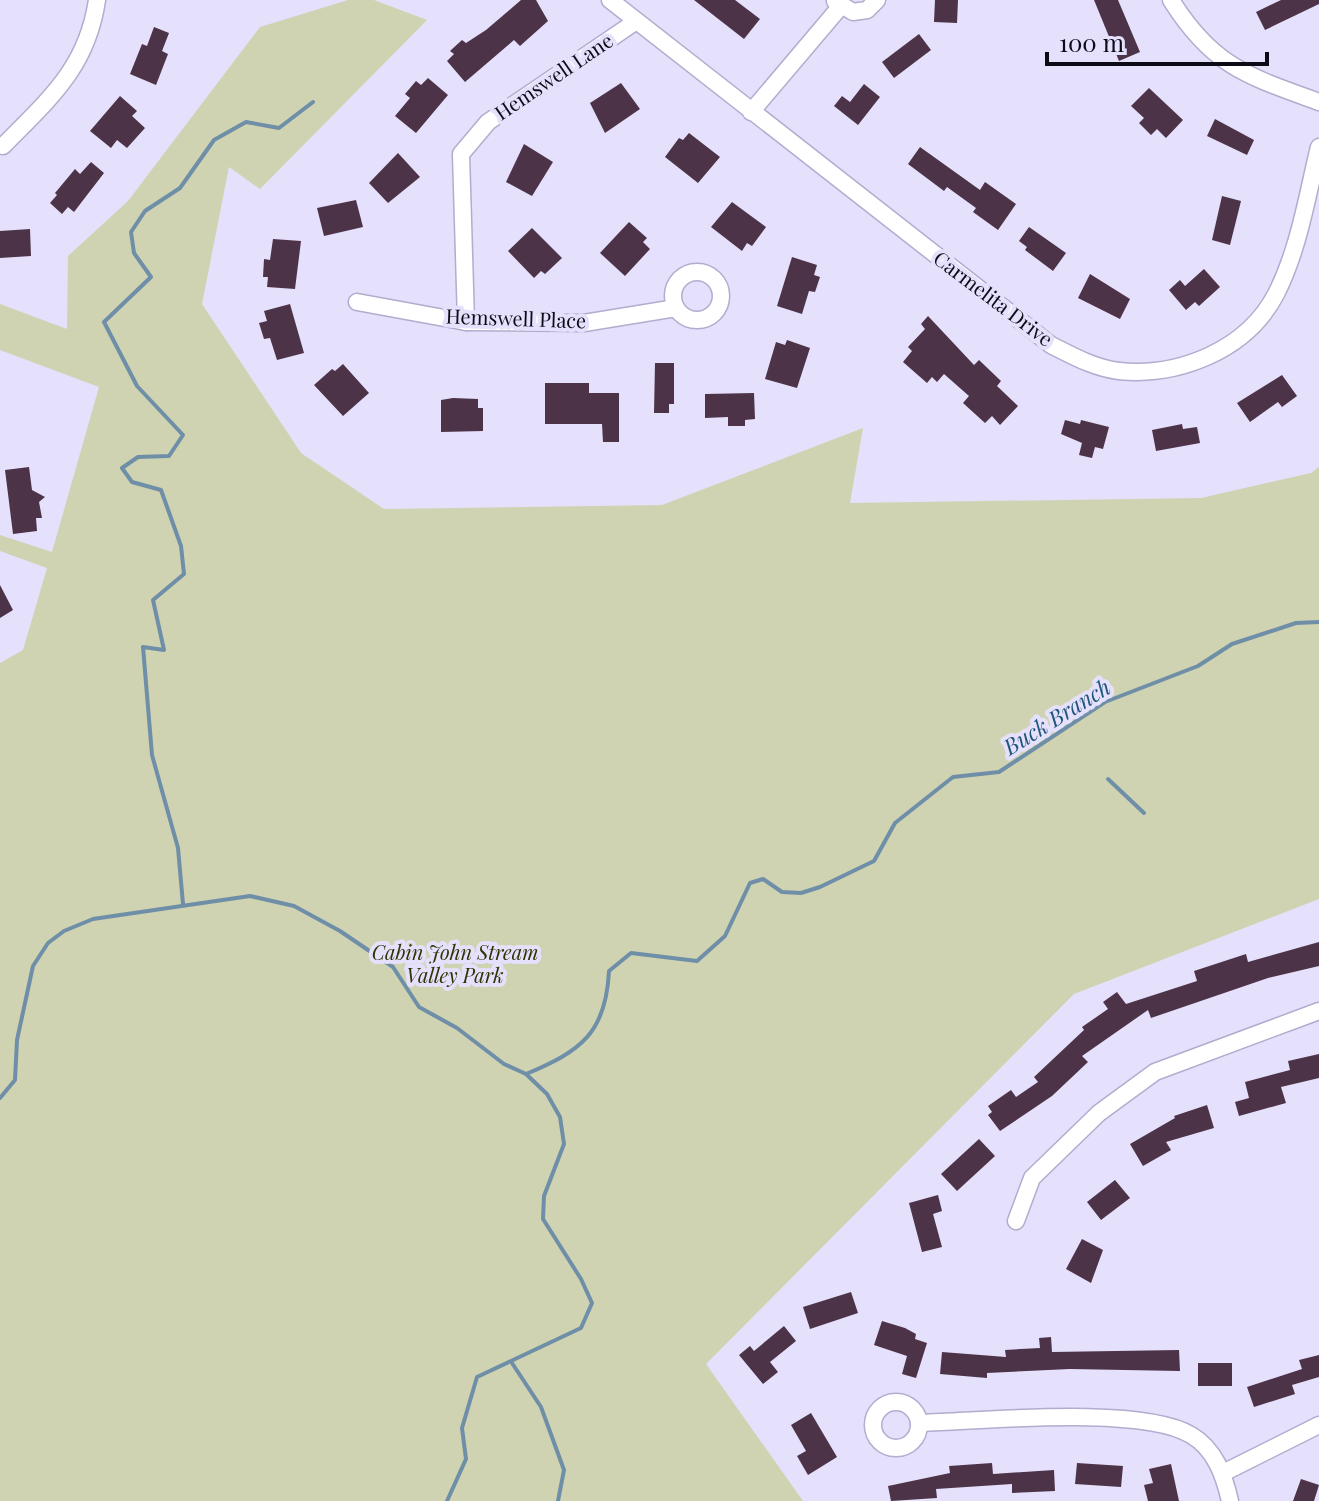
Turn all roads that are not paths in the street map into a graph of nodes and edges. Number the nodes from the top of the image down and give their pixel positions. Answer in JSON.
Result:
{"nodes":[{"id":1,"x":97,"y":0,"type":"edge"},
{"id":2,"x":610,"y":0,"type":"edge"},
{"id":3,"x":877,"y":0,"type":"edge"},
{"id":4,"x":1171,"y":0,"type":"edge"},
{"id":5,"x":837,"y":3,"type":"edge"},
{"id":6,"x":635,"y":22,"type":"junction"},
{"id":7,"x":1319,"y":102,"type":"edge"},
{"id":8,"x":751,"y":112,"type":"junction"},
{"id":9,"x":3,"y":146,"type":"dead end"},
{"id":10,"x":1319,"y":147,"type":"edge"},
{"id":11,"x":357,"y":302,"type":"dead end"},
{"id":12,"x":676,"y":308,"type":"dead end"},
{"id":13,"x":466,"y":322,"type":"junction"},
{"id":14,"x":1319,"y":1011,"type":"edge"},
{"id":15,"x":1016,"y":1221,"type":"dead end"},
{"id":16,"x":919,"y":1423,"type":"dead end"},
{"id":17,"x":1319,"y":1425,"type":"edge"},
{"id":18,"x":1223,"y":1473,"type":"junction"},
{"id":19,"x":1230,"y":1501,"type":"edge"}],
"edges":[{"from":1,"to":9,"type":"street"},
{"from":2,"to":6,"type":"street","name":"Carmelita Drive"},
{"from":3,"to":5,"type":"street"},
{"from":4,"to":7,"type":"street"},
{"from":5,"to":8,"type":"street"},
{"from":6,"to":8,"type":"street","name":"Carmelita Drive"},
{"from":6,"to":13,"type":"street","name":"Hemswell Lane"},
{"from":8,"to":10,"type":"street","name":"Carmelita Drive"},
{"from":11,"to":13,"type":"street","name":"Hemswell Place"},
{"from":12,"to":13,"type":"street","name":"Hemswell Place"},
{"from":14,"to":15,"type":"street"},
{"from":16,"to":18,"type":"street"},
{"from":17,"to":18,"type":"street"},
{"from":18,"to":19,"type":"street"}]}
